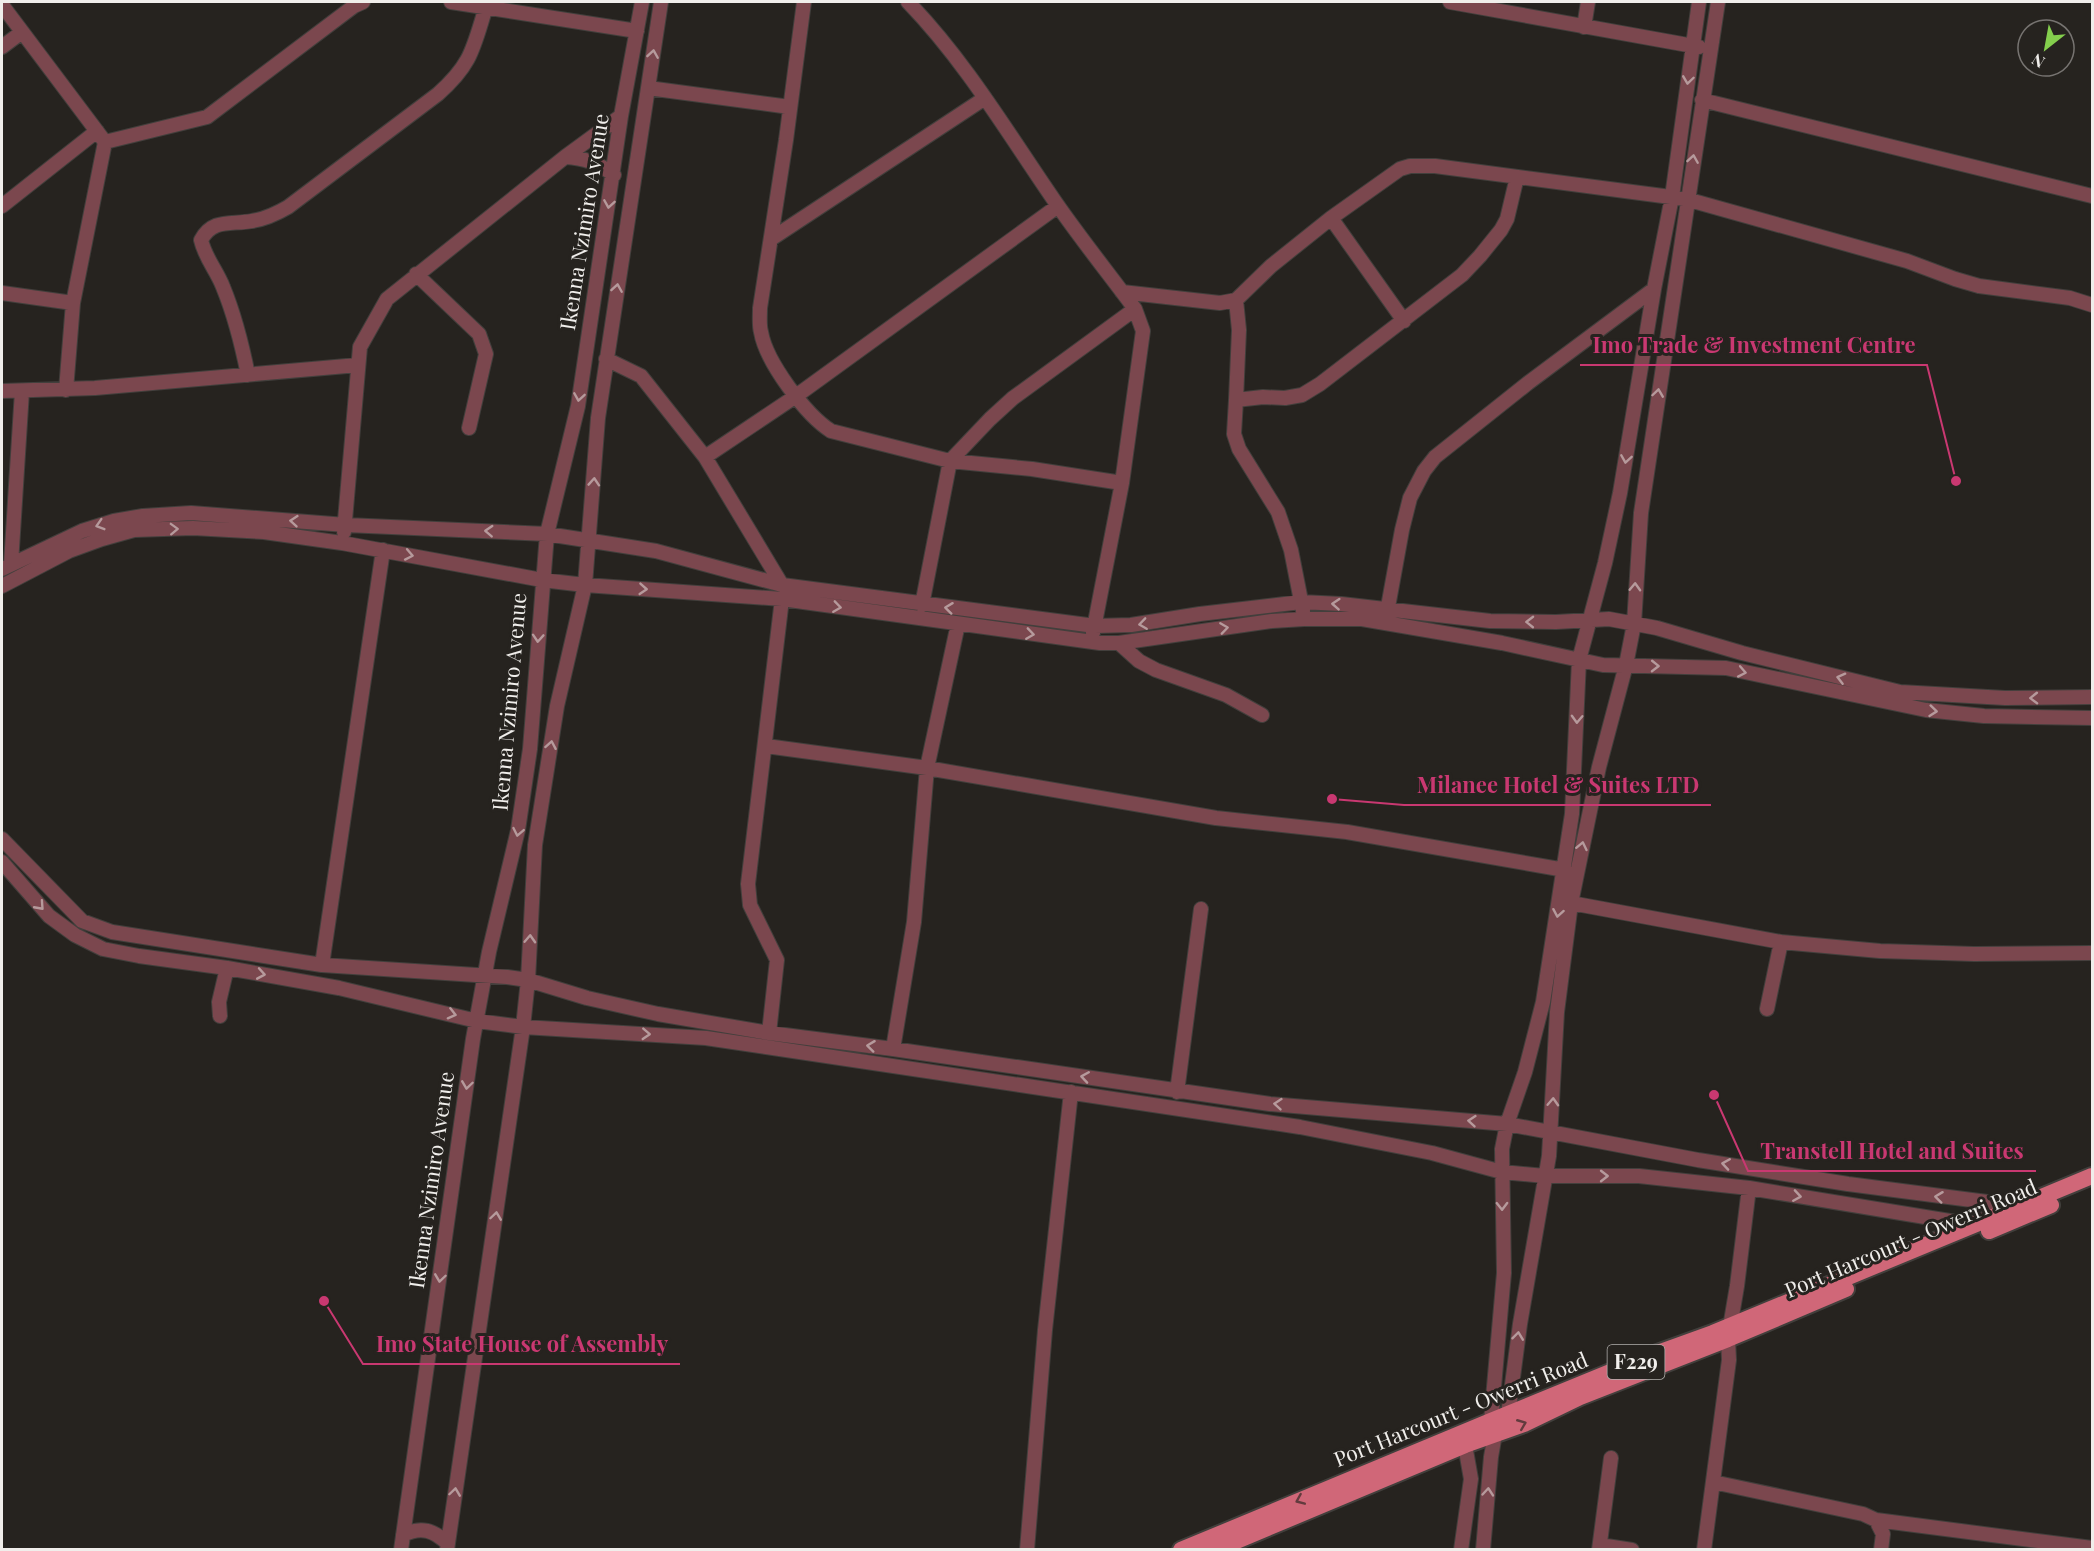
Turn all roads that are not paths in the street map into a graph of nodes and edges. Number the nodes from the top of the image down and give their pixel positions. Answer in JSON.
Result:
{"nodes":[{"id":1,"x":363,"y":2,"type":"edge"},
{"id":2,"x":451,"y":2,"type":"edge"},
{"id":3,"x":642,"y":2,"type":"edge"},
{"id":4,"x":661,"y":2,"type":"edge"},
{"id":5,"x":804,"y":2,"type":"edge"},
{"id":6,"x":908,"y":2,"type":"edge"},
{"id":7,"x":1450,"y":2,"type":"edge"},
{"id":8,"x":1588,"y":2,"type":"edge"},
{"id":9,"x":1700,"y":2,"type":"edge"},
{"id":10,"x":1718,"y":2,"type":"edge"},
{"id":11,"x":2,"y":5,"type":"edge"},
{"id":12,"x":486,"y":7,"type":"junction"},
{"id":13,"x":1584,"y":27,"type":"junction"},
{"id":14,"x":638,"y":31,"type":"junction"},
{"id":15,"x":21,"y":32,"type":"junction"},
{"id":16,"x":1693,"y":45,"type":"junction"},
{"id":17,"x":2,"y":47,"type":"edge"},
{"id":18,"x":1710,"y":49,"type":"junction"},
{"id":19,"x":648,"y":88,"type":"junction"},
{"id":20,"x":985,"y":98,"type":"junction"},
{"id":21,"x":1702,"y":100,"type":"junction"},
{"id":22,"x":790,"y":107,"type":"junction"},
{"id":23,"x":621,"y":116,"type":"junction"},
{"id":24,"x":101,"y":137,"type":"junction"},
{"id":25,"x":565,"y":158,"type":"junction"},
{"id":26,"x":614,"y":175,"type":"junction"},
{"id":27,"x":1517,"y":177,"type":"junction"},
{"id":28,"x":2092,"y":196,"type":"edge"},
{"id":29,"x":1672,"y":197,"type":"junction"},
{"id":30,"x":1686,"y":199,"type":"junction"},
{"id":31,"x":2,"y":206,"type":"edge"},
{"id":32,"x":1058,"y":206,"type":"junction"},
{"id":33,"x":1331,"y":218,"type":"junction"},
{"id":34,"x":771,"y":239,"type":"junction"},
{"id":35,"x":416,"y":274,"type":"junction"},
{"id":36,"x":1654,"y":289,"type":"junction"},
{"id":37,"x":1122,"y":292,"type":"junction"},
{"id":38,"x":2,"y":293,"type":"edge"},
{"id":39,"x":1236,"y":300,"type":"junction"},
{"id":40,"x":73,"y":303,"type":"junction"},
{"id":41,"x":2092,"y":305,"type":"edge"},
{"id":42,"x":1136,"y":309,"type":"junction"},
{"id":43,"x":1404,"y":321,"type":"junction"},
{"id":44,"x":606,"y":359,"type":"junction"},
{"id":45,"x":358,"y":365,"type":"junction"},
{"id":46,"x":248,"y":375,"type":"junction"},
{"id":47,"x":66,"y":390,"type":"junction"},
{"id":48,"x":22,"y":391,"type":"junction"},
{"id":49,"x":2,"y":392,"type":"edge"},
{"id":50,"x":796,"y":396,"type":"junction"},
{"id":51,"x":1236,"y":400,"type":"junction"},
{"id":52,"x":469,"y":428,"type":"dead end"},
{"id":53,"x":705,"y":457,"type":"junction"},
{"id":54,"x":950,"y":461,"type":"junction"},
{"id":55,"x":1122,"y":483,"type":"junction"},
{"id":56,"x":346,"y":525,"type":"junction"},
{"id":57,"x":547,"y":534,"type":"junction"},
{"id":58,"x":590,"y":540,"type":"junction"},
{"id":59,"x":342,"y":543,"type":"junction"},
{"id":60,"x":383,"y":550,"type":"junction"},
{"id":61,"x":6,"y":567,"type":"edge"},
{"id":62,"x":542,"y":580,"type":"junction"},
{"id":63,"x":585,"y":585,"type":"junction"},
{"id":64,"x":2,"y":586,"type":"edge"},
{"id":65,"x":782,"y":592,"type":"junction"},
{"id":66,"x":1301,"y":602,"type":"junction"},
{"id":67,"x":922,"y":605,"type":"junction"},
{"id":68,"x":1386,"y":616,"type":"junction"},
{"id":69,"x":1304,"y":619,"type":"junction"},
{"id":70,"x":1589,"y":621,"type":"junction"},
{"id":71,"x":958,"y":624,"type":"junction"},
{"id":72,"x":1634,"y":624,"type":"junction"},
{"id":73,"x":1095,"y":626,"type":"junction"},
{"id":74,"x":1091,"y":642,"type":"junction"},
{"id":75,"x":1119,"y":643,"type":"junction"},
{"id":76,"x":1579,"y":660,"type":"junction"},
{"id":77,"x":1626,"y":665,"type":"junction"},
{"id":78,"x":2092,"y":697,"type":"edge"},
{"id":79,"x":1262,"y":715,"type":"dead end"},
{"id":80,"x":2092,"y":718,"type":"edge"},
{"id":81,"x":766,"y":746,"type":"junction"},
{"id":82,"x":927,"y":768,"type":"junction"},
{"id":83,"x":2,"y":839,"type":"edge"},
{"id":84,"x":2,"y":862,"type":"edge"},
{"id":85,"x":1565,"y":870,"type":"junction"},
{"id":86,"x":1571,"y":903,"type":"junction"},
{"id":87,"x":1201,"y":909,"type":"dead end"},
{"id":88,"x":97,"y":927,"type":"junction"},
{"id":89,"x":89,"y":942,"type":"junction"},
{"id":90,"x":1781,"y":942,"type":"junction"},
{"id":91,"x":2092,"y":953,"type":"edge"},
{"id":92,"x":322,"y":965,"type":"junction"},
{"id":93,"x":226,"y":968,"type":"junction"},
{"id":94,"x":484,"y":974,"type":"junction"},
{"id":95,"x":528,"y":980,"type":"junction"},
{"id":96,"x":1767,"y":1009,"type":"dead end"},
{"id":97,"x":220,"y":1016,"type":"dead end"},
{"id":98,"x":477,"y":1021,"type":"junction"},
{"id":99,"x":523,"y":1027,"type":"junction"},
{"id":100,"x":769,"y":1033,"type":"junction"},
{"id":101,"x":893,"y":1049,"type":"junction"},
{"id":102,"x":1071,"y":1092,"type":"junction"},
{"id":103,"x":1177,"y":1092,"type":"junction"},
{"id":104,"x":1508,"y":1124,"type":"junction"},
{"id":105,"x":1551,"y":1132,"type":"junction"},
{"id":106,"x":1502,"y":1172,"type":"junction"},
{"id":107,"x":1545,"y":1176,"type":"junction"},
{"id":108,"x":2092,"y":1176,"type":"edge"},
{"id":109,"x":1749,"y":1188,"type":"junction"},
{"id":110,"x":2092,"y":1189,"type":"edge"},
{"id":111,"x":2018,"y":1206,"type":"junction"},
{"id":112,"x":1974,"y":1225,"type":"junction"},
{"id":113,"x":1730,"y":1333,"type":"junction"},
{"id":114,"x":1508,"y":1415,"type":"junction"},
{"id":115,"x":1493,"y":1428,"type":"junction"},
{"id":116,"x":1465,"y":1445,"type":"junction"},
{"id":117,"x":1611,"y":1458,"type":"dead end"},
{"id":118,"x":1713,"y":1482,"type":"junction"},
{"id":119,"x":1876,"y":1520,"type":"junction"},
{"id":120,"x":404,"y":1535,"type":"junction"},
{"id":121,"x":447,"y":1547,"type":"edge"},
{"id":122,"x":1599,"y":1547,"type":"edge"},
{"id":123,"x":2087,"y":1548,"type":"edge"},
{"id":124,"x":401,"y":1550,"type":"edge"},
{"id":125,"x":1027,"y":1550,"type":"edge"},
{"id":126,"x":1181,"y":1550,"type":"edge"},
{"id":127,"x":1215,"y":1550,"type":"edge"},
{"id":128,"x":1461,"y":1550,"type":"edge"},
{"id":129,"x":1483,"y":1550,"type":"edge"},
{"id":130,"x":1632,"y":1550,"type":"edge"},
{"id":131,"x":1704,"y":1550,"type":"edge"},
{"id":132,"x":1881,"y":1550,"type":"edge"}],
"edges":[{"from":1,"to":24,"type":"street"},
{"from":2,"to":12,"type":"street"},
{"from":3,"to":14,"type":"street","name":"Ikenna Nzimiro Avenue"},
{"from":19,"to":4,"type":"street","name":"Ikenna Nzimiro Avenue","one_way":true},
{"from":5,"to":22,"type":"street"},
{"from":6,"to":20,"type":"street"},
{"from":7,"to":13,"type":"street"},
{"from":8,"to":13,"type":"street"},
{"from":9,"to":16,"type":"street"},
{"from":10,"to":18,"type":"street"},
{"from":11,"to":15,"type":"street"},
{"from":12,"to":14,"type":"street"},
{"from":12,"to":46,"type":"street"},
{"from":13,"to":16,"type":"street"},
{"from":14,"to":23,"type":"street","name":"Ikenna Nzimiro Avenue"},
{"from":15,"to":17,"type":"street"},
{"from":15,"to":24,"type":"street"},
{"from":16,"to":18,"type":"street"},
{"from":16,"to":29,"type":"street","one_way":true},
{"from":18,"to":21,"type":"street"},
{"from":19,"to":22,"type":"street"},
{"from":44,"to":19,"type":"street","name":"Ikenna Nzimiro Avenue","one_way":true},
{"from":20,"to":32,"type":"street"},
{"from":20,"to":34,"type":"street"},
{"from":21,"to":28,"type":"street"},
{"from":30,"to":21,"type":"street","one_way":true},
{"from":22,"to":34,"type":"street"},
{"from":23,"to":25,"type":"street"},
{"from":23,"to":26,"type":"street","name":"Ikenna Nzimiro Avenue"},
{"from":24,"to":31,"type":"street"},
{"from":24,"to":40,"type":"street"},
{"from":25,"to":26,"type":"street"},
{"from":25,"to":35,"type":"street"},
{"from":26,"to":57,"type":"street","name":"Ikenna Nzimiro Avenue","one_way":true},
{"from":27,"to":29,"type":"street"},
{"from":27,"to":33,"type":"street"},
{"from":27,"to":43,"type":"street"},
{"from":29,"to":30,"type":"street"},
{"from":29,"to":36,"type":"street"},
{"from":30,"to":41,"type":"street"},
{"from":72,"to":30,"type":"street","one_way":true},
{"from":32,"to":37,"type":"street"},
{"from":32,"to":50,"type":"street"},
{"from":33,"to":39,"type":"street"},
{"from":33,"to":43,"type":"street"},
{"from":34,"to":50,"type":"street"},
{"from":35,"to":45,"type":"street"},
{"from":35,"to":52,"type":"street"},
{"from":36,"to":68,"type":"street"},
{"from":36,"to":70,"type":"street","one_way":true},
{"from":37,"to":39,"type":"street"},
{"from":37,"to":42,"type":"street"},
{"from":38,"to":40,"type":"street"},
{"from":39,"to":51,"type":"street"},
{"from":40,"to":47,"type":"street"},
{"from":42,"to":54,"type":"street"},
{"from":42,"to":55,"type":"street"},
{"from":43,"to":51,"type":"street"},
{"from":44,"to":53,"type":"street"},
{"from":58,"to":44,"type":"street","name":"Ikenna Nzimiro Avenue","one_way":true},
{"from":45,"to":46,"type":"street"},
{"from":45,"to":56,"type":"street"},
{"from":46,"to":47,"type":"street"},
{"from":47,"to":48,"type":"street"},
{"from":48,"to":49,"type":"street"},
{"from":48,"to":61,"type":"street"},
{"from":50,"to":53,"type":"street"},
{"from":50,"to":54,"type":"street"},
{"from":51,"to":66,"type":"street"},
{"from":53,"to":65,"type":"street"},
{"from":54,"to":55,"type":"street"},
{"from":54,"to":67,"type":"street"},
{"from":55,"to":73,"type":"street"},
{"from":57,"to":56,"type":"street","one_way":true},
{"from":56,"to":59,"type":"street"},
{"from":56,"to":61,"type":"street","one_way":true},
{"from":57,"to":58,"type":"street"},
{"from":57,"to":62,"type":"street","name":"Ikenna Nzimiro Avenue"},
{"from":58,"to":63,"type":"street","name":"Ikenna Nzimiro Avenue"},
{"from":58,"to":65,"type":"street"},
{"from":59,"to":60,"type":"street"},
{"from":64,"to":59,"type":"street","one_way":true},
{"from":60,"to":62,"type":"street","one_way":true},
{"from":60,"to":92,"type":"street"},
{"from":62,"to":63,"type":"street"},
{"from":62,"to":94,"type":"street","name":"Ikenna Nzimiro Avenue","one_way":true},
{"from":63,"to":65,"type":"street","one_way":true},
{"from":95,"to":63,"type":"street","name":"Ikenna Nzimiro Avenue","one_way":true},
{"from":65,"to":67,"type":"street"},
{"from":65,"to":71,"type":"street","one_way":true},
{"from":65,"to":81,"type":"street"},
{"from":68,"to":66,"type":"street","one_way":true},
{"from":66,"to":69,"type":"street"},
{"from":66,"to":73,"type":"street","one_way":true},
{"from":73,"to":67,"type":"street","one_way":true},
{"from":68,"to":69,"type":"street"},
{"from":70,"to":68,"type":"street","one_way":true},
{"from":68,"to":76,"type":"street"},
{"from":75,"to":69,"type":"street","one_way":true},
{"from":70,"to":72,"type":"street"},
{"from":70,"to":76,"type":"street"},
{"from":71,"to":74,"type":"street","one_way":true},
{"from":71,"to":82,"type":"street"},
{"from":72,"to":77,"type":"street"},
{"from":78,"to":72,"type":"street","one_way":true},
{"from":73,"to":74,"type":"street"},
{"from":74,"to":75,"type":"street"},
{"from":75,"to":79,"type":"street"},
{"from":76,"to":77,"type":"street"},
{"from":76,"to":85,"type":"street","one_way":true},
{"from":77,"to":80,"type":"street","one_way":true},
{"from":86,"to":77,"type":"street","one_way":true},
{"from":81,"to":82,"type":"street"},
{"from":81,"to":100,"type":"street"},
{"from":82,"to":85,"type":"street"},
{"from":82,"to":101,"type":"street"},
{"from":83,"to":88,"type":"street"},
{"from":84,"to":89,"type":"street","one_way":true},
{"from":85,"to":104,"type":"street","one_way":true},
{"from":86,"to":90,"type":"street"},
{"from":105,"to":86,"type":"street","one_way":true},
{"from":87,"to":103,"type":"street"},
{"from":88,"to":89,"type":"street"},
{"from":88,"to":92,"type":"street"},
{"from":89,"to":93,"type":"street"},
{"from":90,"to":91,"type":"street"},
{"from":90,"to":96,"type":"street"},
{"from":92,"to":94,"type":"street"},
{"from":93,"to":97,"type":"street"},
{"from":93,"to":98,"type":"street","one_way":true},
{"from":94,"to":95,"type":"street"},
{"from":94,"to":98,"type":"street","name":"Ikenna Nzimiro Avenue"},
{"from":95,"to":99,"type":"street","name":"Ikenna Nzimiro Avenue"},
{"from":95,"to":100,"type":"street"},
{"from":98,"to":99,"type":"street"},
{"from":98,"to":120,"type":"street","name":"Ikenna Nzimiro Avenue","one_way":true},
{"from":99,"to":102,"type":"street","one_way":true},
{"from":121,"to":99,"type":"street","name":"Ikenna Nzimiro Avenue","one_way":true},
{"from":101,"to":100,"type":"street","one_way":true},
{"from":103,"to":101,"type":"street","one_way":true},
{"from":102,"to":106,"type":"street"},
{"from":102,"to":125,"type":"street"},
{"from":104,"to":103,"type":"street","one_way":true},
{"from":104,"to":105,"type":"street"},
{"from":104,"to":106,"type":"street"},
{"from":105,"to":107,"type":"street"},
{"from":111,"to":105,"type":"street","one_way":true},
{"from":106,"to":107,"type":"street"},
{"from":106,"to":115,"type":"street","one_way":true},
{"from":107,"to":109,"type":"street","one_way":true},
{"from":114,"to":107,"type":"street","one_way":true},
{"from":108,"to":111,"type":"main road","name":"Port Harcourt - Owerri Road","number":"F229"},
{"from":109,"to":112,"type":"street","one_way":true},
{"from":109,"to":113,"type":"street"},
{"from":110,"to":113,"type":"main road","name":"Port Harcourt - Owerri Road","number":"F229"},
{"from":111,"to":112,"type":"main road","name":"Port Harcourt - Owerri Road","number":"F229"},
{"from":112,"to":113,"type":"main road","name":"Port Harcourt - Owerri Road","number":"F229"},
{"from":113,"to":114,"type":"main road","name":"Port Harcourt - Owerri Road","number":"F229"},
{"from":115,"to":113,"type":"main road","name":"Port Harcourt - Owerri Road","number":"F229","one_way":true},
{"from":113,"to":118,"type":"street"},
{"from":114,"to":115,"type":"main road","name":"Port Harcourt - Owerri Road","number":"F229"},
{"from":115,"to":116,"type":"main road","name":"Port Harcourt - Owerri Road","number":"F229"},
{"from":115,"to":126,"type":"main road","name":"Port Harcourt - Owerri Road","number":"F229","one_way":true},
{"from":129,"to":115,"type":"street","one_way":true},
{"from":116,"to":127,"type":"main road","name":"Port Harcourt - Owerri Road","number":"F229"},
{"from":116,"to":128,"type":"street"},
{"from":117,"to":122,"type":"street"},
{"from":118,"to":119,"type":"street"},
{"from":118,"to":131,"type":"street"},
{"from":119,"to":123,"type":"street"},
{"from":119,"to":132,"type":"street"},
{"from":120,"to":121,"type":"street"},
{"from":120,"to":124,"type":"street","name":"Ikenna Nzimiro Avenue"},
{"from":122,"to":130,"type":"street"}]}
